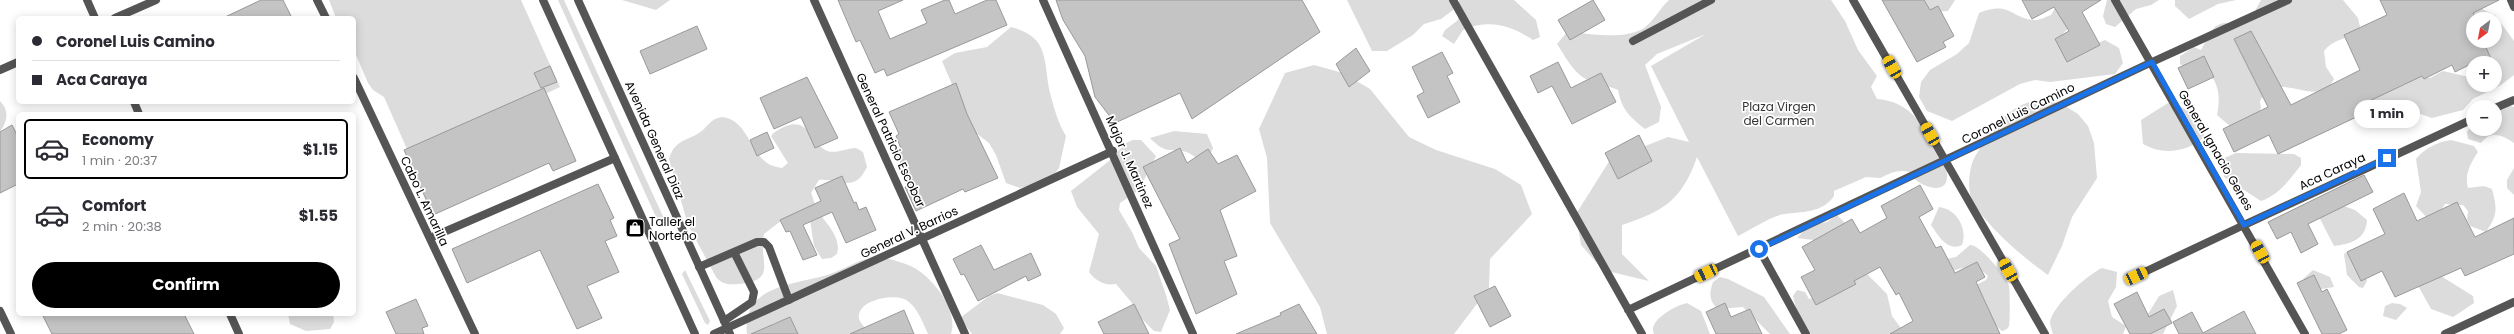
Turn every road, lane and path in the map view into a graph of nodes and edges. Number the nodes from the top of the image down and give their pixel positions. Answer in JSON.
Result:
{"nodes":[{"id":1,"x":87,"y":0,"type":"edge"},
{"id":2,"x":156,"y":0,"type":"edge"},
{"id":3,"x":317,"y":0,"type":"edge"},
{"id":4,"x":543,"y":0,"type":"edge"},
{"id":5,"x":578,"y":0,"type":"edge"},
{"id":6,"x":814,"y":0,"type":"edge"},
{"id":7,"x":1043,"y":0,"type":"edge"},
{"id":8,"x":1453,"y":0,"type":"edge"},
{"id":9,"x":1711,"y":0,"type":"edge"},
{"id":10,"x":1853,"y":0,"type":"edge"},
{"id":11,"x":2115,"y":0,"type":"edge"},
{"id":12,"x":2288,"y":0,"type":"edge"},
{"id":13,"x":2511,"y":0,"type":"edge"},
{"id":14,"x":2514,"y":7,"type":"edge"},
{"id":15,"x":94,"y":16,"type":"edge"},
{"id":16,"x":120,"y":16,"type":"edge"},
{"id":17,"x":325,"y":16,"type":"edge"},
{"id":18,"x":1633,"y":41,"type":"dead end"},
{"id":19,"x":2152,"y":62,"type":"junction"},
{"id":20,"x":16,"y":63,"type":"edge"},
{"id":21,"x":0,"y":70,"type":"edge"},
{"id":22,"x":356,"y":82,"type":"edge"},
{"id":23,"x":2514,"y":100,"type":"edge"},
{"id":24,"x":2502,"y":105,"type":"edge"},
{"id":25,"x":2466,"y":122,"type":"edge"},
{"id":26,"x":1113,"y":151,"type":"junction"},
{"id":27,"x":615,"y":158,"type":"junction"},
{"id":28,"x":1946,"y":161,"type":"junction"},
{"id":29,"x":2244,"y":225,"type":"junction"},
{"id":30,"x":430,"y":238,"type":"junction"},
{"id":31,"x":923,"y":239,"type":"junction"},
{"id":32,"x":1759,"y":249,"type":"junction"},
{"id":33,"x":734,"y":252,"type":"junction"},
{"id":34,"x":699,"y":267,"type":"junction"},
{"id":35,"x":2136,"y":276,"type":"dead end"},
{"id":36,"x":789,"y":300,"type":"junction"},
{"id":37,"x":752,"y":302,"type":"junction"},
{"id":38,"x":2514,"y":302,"type":"edge"},
{"id":39,"x":0,"y":310,"type":"edge"},
{"id":40,"x":1628,"y":310,"type":"junction"},
{"id":41,"x":758,"y":314,"type":"junction"},
{"id":42,"x":231,"y":316,"type":"edge"},
{"id":43,"x":727,"y":328,"type":"edge"},
{"id":44,"x":11,"y":334,"type":"edge"},
{"id":45,"x":239,"y":334,"type":"edge"},
{"id":46,"x":475,"y":334,"type":"edge"},
{"id":47,"x":695,"y":334,"type":"edge"},
{"id":48,"x":714,"y":334,"type":"edge"},
{"id":49,"x":965,"y":334,"type":"edge"},
{"id":50,"x":1193,"y":334,"type":"edge"},
{"id":51,"x":1642,"y":334,"type":"edge"},
{"id":52,"x":1806,"y":334,"type":"edge"},
{"id":53,"x":2045,"y":334,"type":"edge"},
{"id":54,"x":2305,"y":334,"type":"edge"},
{"id":55,"x":2445,"y":334,"type":"edge"}],
"edges":[{"from":1,"to":15,"type":"street"},
{"from":2,"to":16,"type":"street"},
{"from":3,"to":17,"type":"street"},
{"from":4,"to":27,"type":"street"},
{"from":5,"to":34,"type":"street","name":"Avenida General Diaz"},
{"from":6,"to":31,"type":"street","name":"General Patricio Escobar"},
{"from":7,"to":26,"type":"street","name":"Major J. Martinez"},
{"from":8,"to":40,"type":"street"},
{"from":9,"to":18,"type":"street"},
{"from":10,"to":28,"type":"street"},
{"from":11,"to":19,"type":"street","name":"General Ignacio Genes"},
{"from":12,"to":19,"type":"street","name":"Coronel Luis Camino"},
{"from":13,"to":14,"type":"street"},
{"from":19,"to":28,"type":"street","name":"Coronel Luis Camino"},
{"from":19,"to":29,"type":"street","name":"General Ignacio Genes"},
{"from":20,"to":21,"type":"street"},
{"from":22,"to":30,"type":"street","name":"Cabo L. Amarilla"},
{"from":23,"to":24,"type":"street"},
{"from":25,"to":29,"type":"street","name":"Aca Caraya"},
{"from":26,"to":31,"type":"street","name":"General V. Barrios"},
{"from":26,"to":50,"type":"street","name":"Major J. Martinez"},
{"from":27,"to":30,"type":"street"},
{"from":27,"to":47,"type":"street"},
{"from":28,"to":32,"type":"street","name":"Coronel Luis Camino"},
{"from":28,"to":53,"type":"street"},
{"from":29,"to":35,"type":"street","name":"Aca Caraya"},
{"from":29,"to":54,"type":"street","name":"General Ignacio Genes"},
{"from":30,"to":46,"type":"street","name":"Cabo L. Amarilla"},
{"from":31,"to":36,"type":"street","name":"General V. Barrios"},
{"from":31,"to":49,"type":"street","name":"General Patricio Escobar"},
{"from":32,"to":40,"type":"street","name":"Coronel Luis Camino"},
{"from":32,"to":52,"type":"street"},
{"from":33,"to":34,"type":"street"},
{"from":33,"to":36,"type":"street"},
{"from":33,"to":37,"type":"street"},
{"from":34,"to":43,"type":"street","name":"Avenida General Diaz"},
{"from":36,"to":41,"type":"street","name":"General V. Barrios"},
{"from":37,"to":41,"type":"street"},
{"from":37,"to":43,"type":"street"},
{"from":38,"to":55,"type":"street"},
{"from":39,"to":44,"type":"street"},
{"from":40,"to":51,"type":"street"},
{"from":41,"to":43,"type":"street","name":"General V. Barrios"},
{"from":42,"to":45,"type":"street"},
{"from":43,"to":48,"type":"street","name":"General V. Barrios"}]}
